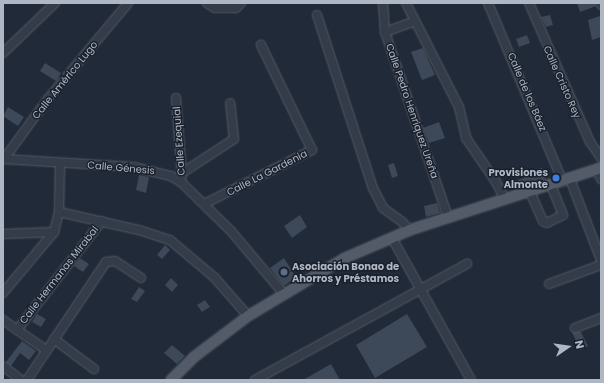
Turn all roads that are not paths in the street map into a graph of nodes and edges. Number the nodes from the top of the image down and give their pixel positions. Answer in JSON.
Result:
{"nodes":[{"id":1,"x":55,"y":3,"type":"edge"},
{"id":2,"x":128,"y":3,"type":"edge"},
{"id":3,"x":207,"y":3,"type":"edge"},
{"id":4,"x":241,"y":3,"type":"edge"},
{"id":5,"x":383,"y":3,"type":"edge"},
{"id":6,"x":406,"y":3,"type":"edge"},
{"id":7,"x":488,"y":3,"type":"edge"},
{"id":8,"x":529,"y":3,"type":"edge"},
{"id":9,"x":317,"y":15,"type":"dead end"},
{"id":10,"x":413,"y":22,"type":"junction"},
{"id":11,"x":385,"y":32,"type":"junction"},
{"id":12,"x":261,"y":45,"type":"dead end"},
{"id":13,"x":3,"y":53,"type":"edge"},
{"id":14,"x":176,"y":98,"type":"dead end"},
{"id":15,"x":230,"y":103,"type":"dead end"},
{"id":16,"x":601,"y":158,"type":"edge"},
{"id":17,"x":4,"y":159,"type":"edge"},
{"id":18,"x":60,"y":164,"type":"junction"},
{"id":19,"x":600,"y":172,"type":"edge"},
{"id":20,"x":182,"y":173,"type":"junction"},
{"id":21,"x":567,"y":180,"type":"junction"},
{"id":22,"x":182,"y":183,"type":"junction"},
{"id":23,"x":551,"y":185,"type":"junction"},
{"id":24,"x":530,"y":192,"type":"junction"},
{"id":25,"x":505,"y":200,"type":"junction"},
{"id":26,"x":204,"y":204,"type":"junction"},
{"id":27,"x":59,"y":212,"type":"junction"},
{"id":28,"x":448,"y":218,"type":"junction"},
{"id":29,"x":102,"y":221,"type":"junction"},
{"id":30,"x":410,"y":230,"type":"junction"},
{"id":31,"x":54,"y":232,"type":"junction"},
{"id":32,"x":3,"y":234,"type":"edge"},
{"id":33,"x":392,"y":238,"type":"junction"},
{"id":34,"x":601,"y":260,"type":"edge"},
{"id":35,"x":467,"y":264,"type":"dead end"},
{"id":36,"x":601,"y":265,"type":"edge"},
{"id":37,"x":141,"y":278,"type":"dead end"},
{"id":38,"x":549,"y":284,"type":"dead end"},
{"id":39,"x":421,"y":288,"type":"junction"},
{"id":40,"x":3,"y":293,"type":"edge"},
{"id":41,"x":283,"y":293,"type":"junction"},
{"id":42,"x":248,"y":316,"type":"junction"},
{"id":43,"x":601,"y":318,"type":"edge"},
{"id":44,"x":3,"y":320,"type":"edge"},
{"id":45,"x":575,"y":328,"type":"dead end"},
{"id":46,"x":17,"y":330,"type":"junction"},
{"id":47,"x":54,"y":339,"type":"junction"},
{"id":48,"x":46,"y":350,"type":"junction"},
{"id":49,"x":3,"y":366,"type":"edge"},
{"id":50,"x":94,"y":370,"type":"dead end"},
{"id":51,"x":22,"y":380,"type":"edge"},
{"id":52,"x":27,"y":380,"type":"edge"},
{"id":53,"x":171,"y":380,"type":"edge"},
{"id":54,"x":255,"y":380,"type":"edge"},
{"id":55,"x":471,"y":380,"type":"edge"}],
"edges":[{"from":1,"to":13,"type":"street"},
{"from":2,"to":17,"type":"street","name":"Calle Américo Lugo"},
{"from":3,"to":4,"type":"street"},
{"from":5,"to":11,"type":"street","name":"Calle Pedro Henríquez Ureña"},
{"from":6,"to":10,"type":"street"},
{"from":7,"to":21,"type":"street","name":"Calle de los Báez"},
{"from":8,"to":16,"type":"street","name":"Calle Cristo Rey"},
{"from":9,"to":30,"type":"street"},
{"from":10,"to":11,"type":"street"},
{"from":10,"to":25,"type":"street"},
{"from":11,"to":28,"type":"street","name":"Calle Pedro Henríquez Ureña"},
{"from":12,"to":26,"type":"street","name":"Calle La Gardenia"},
{"from":14,"to":20,"type":"street","name":"Calle Ezequial"},
{"from":15,"to":20,"type":"street"},
{"from":17,"to":18,"type":"street","name":"Calle Génesis"},
{"from":18,"to":22,"type":"street","name":"Calle Génesis"},
{"from":18,"to":27,"type":"street"},
{"from":19,"to":21,"type":"main road"},
{"from":20,"to":22,"type":"street","name":"Calle Ezequial"},
{"from":21,"to":23,"type":"main road"},
{"from":21,"to":34,"type":"street","name":"Calle de los Báez"},
{"from":22,"to":26,"type":"street","name":"Calle Génesis"},
{"from":23,"to":24,"type":"main road"},
{"from":23,"to":24,"type":"street"},
{"from":24,"to":25,"type":"main road"},
{"from":25,"to":28,"type":"main road"},
{"from":26,"to":41,"type":"street","name":"Calle Génesis"},
{"from":27,"to":29,"type":"street"},
{"from":27,"to":31,"type":"street"},
{"from":28,"to":30,"type":"main road"},
{"from":29,"to":42,"type":"street"},
{"from":29,"to":46,"type":"street","name":"Calle Hermanas Mirabal"},
{"from":30,"to":33,"type":"main road"},
{"from":31,"to":32,"type":"street"},
{"from":31,"to":40,"type":"street"},
{"from":33,"to":39,"type":"street"},
{"from":33,"to":41,"type":"main road"},
{"from":35,"to":39,"type":"street"},
{"from":36,"to":38,"type":"street"},
{"from":37,"to":47,"type":"street"},
{"from":39,"to":54,"type":"street"},
{"from":39,"to":55,"type":"street"},
{"from":41,"to":42,"type":"main road"},
{"from":42,"to":53,"type":"main road"},
{"from":43,"to":45,"type":"street"},
{"from":44,"to":46,"type":"street"},
{"from":46,"to":48,"type":"street"},
{"from":47,"to":48,"type":"street"},
{"from":47,"to":50,"type":"street"},
{"from":48,"to":52,"type":"street"},
{"from":49,"to":51,"type":"street"}]}
